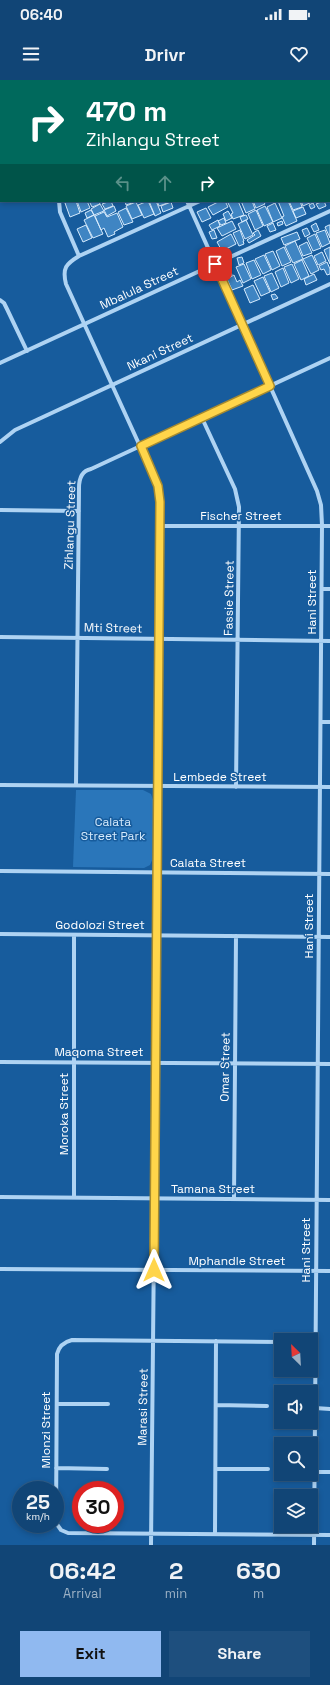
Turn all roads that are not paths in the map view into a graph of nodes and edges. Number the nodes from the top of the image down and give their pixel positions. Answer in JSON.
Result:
{"nodes":[{"id":1,"x":59,"y":202,"type":"edge"},
{"id":2,"x":187,"y":202,"type":"edge"},
{"id":3,"x":198,"y":202,"type":"edge"},
{"id":4,"x":189,"y":206,"type":"junction"},
{"id":5,"x":330,"y":211,"type":"edge"},
{"id":6,"x":79,"y":256,"type":"junction"},
{"id":7,"x":215,"y":264,"type":"junction"},
{"id":8,"x":330,"y":284,"type":"edge"},
{"id":9,"x":0,"y":300,"type":"edge"},
{"id":10,"x":84,"y":324,"type":"junction"},
{"id":11,"x":242,"y":325,"type":"junction"},
{"id":12,"x":26,"y":351,"type":"junction"},
{"id":13,"x":330,"y":358,"type":"edge"},
{"id":14,"x":0,"y":363,"type":"edge"},
{"id":15,"x":112,"y":385,"type":"junction"},
{"id":16,"x":270,"y":386,"type":"junction"},
{"id":17,"x":202,"y":418,"type":"junction"},
{"id":18,"x":0,"y":442,"type":"edge"},
{"id":19,"x":141,"y":446,"type":"junction"},
{"id":20,"x":0,"y":510,"type":"edge"},
{"id":21,"x":79,"y":511,"type":"junction"},
{"id":22,"x":160,"y":526,"type":"junction"},
{"id":23,"x":240,"y":526,"type":"junction"},
{"id":24,"x":322,"y":526,"type":"junction"},
{"id":25,"x":330,"y":526,"type":"edge"},
{"id":26,"x":322,"y":589,"type":"junction"},
{"id":27,"x":330,"y":589,"type":"edge"},
{"id":28,"x":0,"y":637,"type":"edge"},
{"id":29,"x":78,"y":638,"type":"junction"},
{"id":30,"x":160,"y":639,"type":"junction"},
{"id":31,"x":238,"y":640,"type":"junction"},
{"id":32,"x":321,"y":641,"type":"junction"},
{"id":33,"x":330,"y":641,"type":"edge"},
{"id":34,"x":321,"y":722,"type":"junction"},
{"id":35,"x":330,"y":722,"type":"edge"},
{"id":36,"x":0,"y":785,"type":"edge"},
{"id":37,"x":76,"y":785,"type":"junction"},
{"id":38,"x":158,"y":786,"type":"junction"},
{"id":39,"x":236,"y":787,"type":"junction"},
{"id":40,"x":320,"y":787,"type":"junction"},
{"id":41,"x":330,"y":787,"type":"edge"},
{"id":42,"x":0,"y":871,"type":"edge"},
{"id":43,"x":157,"y":872,"type":"junction"},
{"id":44,"x":320,"y":874,"type":"junction"},
{"id":45,"x":330,"y":874,"type":"edge"},
{"id":46,"x":0,"y":934,"type":"edge"},
{"id":47,"x":74,"y":935,"type":"junction"},
{"id":48,"x":156,"y":935,"type":"junction"},
{"id":49,"x":236,"y":936,"type":"junction"},
{"id":50,"x":319,"y":936,"type":"junction"},
{"id":51,"x":330,"y":936,"type":"edge"},
{"id":52,"x":0,"y":1062,"type":"edge"},
{"id":53,"x":74,"y":1062,"type":"junction"},
{"id":54,"x":155,"y":1063,"type":"junction"},
{"id":55,"x":235,"y":1063,"type":"junction"},
{"id":56,"x":318,"y":1064,"type":"junction"},
{"id":57,"x":330,"y":1064,"type":"edge"},
{"id":58,"x":0,"y":1197,"type":"edge"},
{"id":59,"x":74,"y":1197,"type":"junction"},
{"id":60,"x":154,"y":1198,"type":"junction"},
{"id":61,"x":234,"y":1199,"type":"junction"},
{"id":62,"x":317,"y":1199,"type":"junction"},
{"id":63,"x":330,"y":1200,"type":"edge"},
{"id":64,"x":0,"y":1269,"type":"edge"},
{"id":65,"x":154,"y":1270,"type":"junction"},
{"id":66,"x":316,"y":1271,"type":"junction"},
{"id":67,"x":330,"y":1271,"type":"edge"},
{"id":68,"x":313,"y":1333,"type":"edge"},
{"id":69,"x":154,"y":1341,"type":"junction"},
{"id":70,"x":216,"y":1341,"type":"junction"},
{"id":71,"x":274,"y":1342,"type":"edge"},
{"id":72,"x":57,"y":1404,"type":"junction"},
{"id":73,"x":108,"y":1404,"type":"dead end"},
{"id":74,"x":216,"y":1405,"type":"junction"},
{"id":75,"x":267,"y":1406,"type":"dead end"},
{"id":76,"x":318,"y":1408,"type":"edge"},
{"id":77,"x":330,"y":1408,"type":"edge"},
{"id":78,"x":56,"y":1468,"type":"junction"},
{"id":79,"x":107,"y":1469,"type":"dead end"},
{"id":80,"x":216,"y":1469,"type":"junction"},
{"id":81,"x":268,"y":1469,"type":"dead end"},
{"id":82,"x":318,"y":1472,"type":"edge"},
{"id":83,"x":330,"y":1472,"type":"edge"},
{"id":84,"x":315,"y":1481,"type":"edge"},
{"id":85,"x":151,"y":1534,"type":"junction"},
{"id":86,"x":215,"y":1534,"type":"junction"},
{"id":87,"x":314,"y":1535,"type":"junction"},
{"id":88,"x":330,"y":1535,"type":"edge"},
{"id":89,"x":151,"y":1545,"type":"edge"},
{"id":90,"x":314,"y":1545,"type":"edge"}],
"edges":[{"from":1,"to":6,"type":"street"},
{"from":2,"to":4,"type":"street","name":"Hani Street"},
{"from":3,"to":4,"type":"street"},
{"from":4,"to":6,"type":"street"},
{"from":4,"to":7,"type":"street","name":"Hani Street"},
{"from":5,"to":7,"type":"street","name":"Mbalula Street"},
{"from":6,"to":10,"type":"street","name":"Marasi Street"},
{"from":7,"to":10,"type":"street","name":"Mbalula Street"},
{"from":7,"to":11,"type":"street","name":"Hani Street"},
{"from":8,"to":11,"type":"street","name":"Nkani Street"},
{"from":9,"to":12,"type":"street"},
{"from":10,"to":12,"type":"street","name":"Mbalula Street"},
{"from":10,"to":15,"type":"street","name":"Marasi Street"},
{"from":11,"to":15,"type":"street","name":"Nkani Street"},
{"from":11,"to":16,"type":"street","name":"Hani Street"},
{"from":12,"to":14,"type":"street","name":"Mbalula Street"},
{"from":13,"to":16,"type":"street","name":"Zihlangu Street"},
{"from":15,"to":18,"type":"street","name":"Nkani Street"},
{"from":15,"to":19,"type":"street","name":"Marasi Street"},
{"from":16,"to":17,"type":"street","name":"Zihlangu Street"},
{"from":16,"to":24,"type":"street","name":"Hani Street"},
{"from":17,"to":19,"type":"street","name":"Zihlangu Street"},
{"from":17,"to":23,"type":"street","name":"Fassie Street"},
{"from":19,"to":21,"type":"street","name":"Zihlangu Street"},
{"from":19,"to":22,"type":"street","name":"Marasi Street"},
{"from":20,"to":21,"type":"street"},
{"from":21,"to":29,"type":"street","name":"Zihlangu Street"},
{"from":22,"to":23,"type":"street","name":"Fischer Street"},
{"from":22,"to":30,"type":"street","name":"Marasi Street"},
{"from":23,"to":24,"type":"street","name":"Fischer Street"},
{"from":23,"to":31,"type":"street","name":"Fassie Street"},
{"from":24,"to":25,"type":"street","name":"Fischer Street"},
{"from":24,"to":26,"type":"street","name":"Hani Street"},
{"from":26,"to":27,"type":"street"},
{"from":26,"to":32,"type":"street","name":"Hani Street"},
{"from":28,"to":29,"type":"street","name":"Mti Street"},
{"from":29,"to":30,"type":"street","name":"Mti Street"},
{"from":29,"to":37,"type":"street","name":"Zihlangu Street"},
{"from":30,"to":31,"type":"street","name":"Mti Street"},
{"from":30,"to":38,"type":"street","name":"Marasi Street"},
{"from":31,"to":32,"type":"street","name":"Mti Street"},
{"from":31,"to":39,"type":"street","name":"Fassie Street"},
{"from":32,"to":33,"type":"street","name":"Mti Street"},
{"from":32,"to":34,"type":"street","name":"Hani Street"},
{"from":34,"to":35,"type":"street"},
{"from":34,"to":40,"type":"street","name":"Hani Street"},
{"from":36,"to":37,"type":"street","name":"Lembede Street"},
{"from":37,"to":38,"type":"street","name":"Lembede Street"},
{"from":38,"to":39,"type":"street","name":"Lembede Street"},
{"from":38,"to":43,"type":"street","name":"Marasi Street"},
{"from":39,"to":40,"type":"street","name":"Lembede Street"},
{"from":40,"to":41,"type":"street","name":"Lembede Street"},
{"from":40,"to":44,"type":"street","name":"Hani Street"},
{"from":42,"to":43,"type":"street","name":"Calata Street"},
{"from":43,"to":44,"type":"street","name":"Calata Street"},
{"from":43,"to":48,"type":"street","name":"Marasi Street"},
{"from":44,"to":45,"type":"street","name":"Calata Street"},
{"from":44,"to":50,"type":"street","name":"Hani Street"},
{"from":46,"to":47,"type":"street","name":"Godolozi Street"},
{"from":47,"to":48,"type":"street","name":"Godolozi Street"},
{"from":47,"to":53,"type":"street","name":"Moroka Street"},
{"from":48,"to":49,"type":"street","name":"Godolozi Street"},
{"from":48,"to":54,"type":"street","name":"Marasi Street"},
{"from":49,"to":50,"type":"street","name":"Godolozi Street"},
{"from":49,"to":55,"type":"street","name":"Omar Street"},
{"from":50,"to":51,"type":"street","name":"Godolozi Street"},
{"from":50,"to":56,"type":"street","name":"Hani Street"},
{"from":52,"to":53,"type":"street","name":"Maqoma Street"},
{"from":53,"to":54,"type":"street","name":"Maqoma Street"},
{"from":53,"to":59,"type":"street","name":"Moroka Street"},
{"from":54,"to":55,"type":"street","name":"Maqoma Street"},
{"from":54,"to":60,"type":"street","name":"Marasi Street"},
{"from":55,"to":56,"type":"street","name":"Maqoma Street"},
{"from":55,"to":61,"type":"street","name":"Omar Street"},
{"from":56,"to":57,"type":"street","name":"Maqoma Street"},
{"from":56,"to":62,"type":"street","name":"Hani Street"},
{"from":58,"to":59,"type":"street","name":"Tamana Street"},
{"from":59,"to":60,"type":"street","name":"Tamana Street"},
{"from":60,"to":61,"type":"street","name":"Tamana Street"},
{"from":60,"to":65,"type":"street","name":"Marasi Street"},
{"from":61,"to":62,"type":"street","name":"Tamana Street"},
{"from":62,"to":63,"type":"street","name":"Tamana Street"},
{"from":62,"to":66,"type":"street","name":"Hani Street"},
{"from":64,"to":65,"type":"street","name":"Mphandle Street"},
{"from":65,"to":66,"type":"street","name":"Mphandle Street"},
{"from":65,"to":69,"type":"street","name":"Marasi Street"},
{"from":66,"to":67,"type":"street","name":"Mphandle Street"},
{"from":66,"to":68,"type":"street","name":"Hani Street"},
{"from":69,"to":70,"type":"street","name":"Mlonzi Street"},
{"from":69,"to":72,"type":"street","name":"Mlonzi Street"},
{"from":69,"to":85,"type":"street","name":"Marasi Street"},
{"from":70,"to":71,"type":"street","name":"Mlonzi Street"},
{"from":70,"to":74,"type":"street"},
{"from":72,"to":73,"type":"street"},
{"from":72,"to":78,"type":"street","name":"Mlonzi Street"},
{"from":74,"to":75,"type":"street"},
{"from":74,"to":80,"type":"street"},
{"from":76,"to":77,"type":"street"},
{"from":78,"to":79,"type":"street"},
{"from":78,"to":85,"type":"street","name":"Mlonzi Street"},
{"from":80,"to":81,"type":"street"},
{"from":80,"to":86,"type":"street"},
{"from":82,"to":83,"type":"street"},
{"from":84,"to":87,"type":"street","name":"Hani Street"},
{"from":85,"to":86,"type":"street","name":"Mlonzi Street"},
{"from":85,"to":89,"type":"street","name":"Marasi Street"},
{"from":86,"to":87,"type":"street","name":"Mlonzi Street"},
{"from":87,"to":88,"type":"street","name":"Mlonzi Street"},
{"from":87,"to":90,"type":"street","name":"Hani Street"}]}
